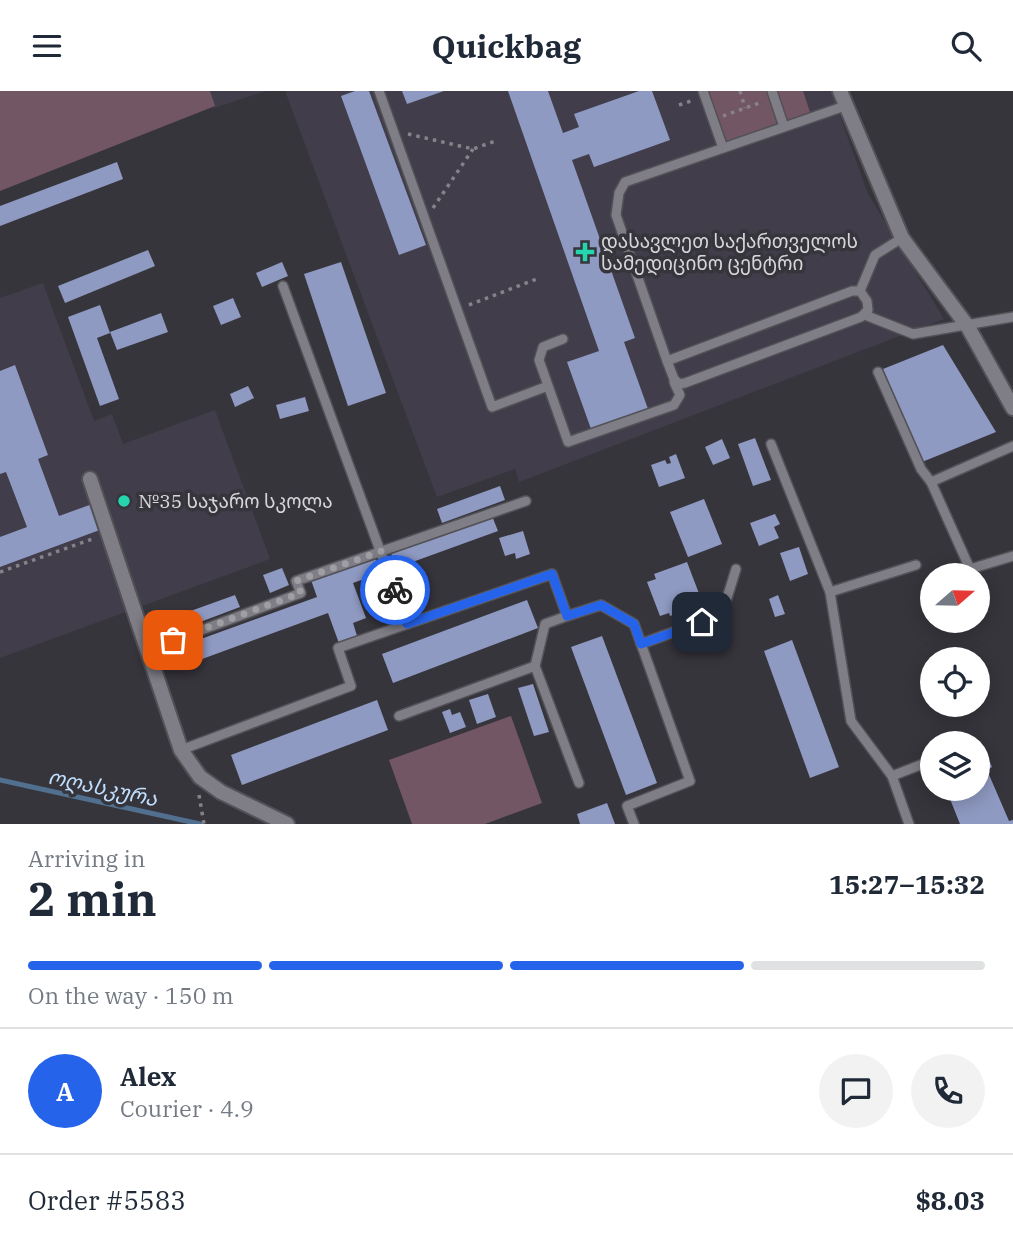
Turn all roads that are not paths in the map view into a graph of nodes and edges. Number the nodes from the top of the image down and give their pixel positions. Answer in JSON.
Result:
{"nodes":[{"id":1,"x":379,"y":91,"type":"edge"},
{"id":2,"x":703,"y":91,"type":"edge"},
{"id":3,"x":840,"y":91,"type":"edge"},
{"id":4,"x":773,"y":94,"type":"edge"},
{"id":5,"x":845,"y":106,"type":"junction"},
{"id":6,"x":784,"y":127,"type":"junction"},
{"id":7,"x":723,"y":148,"type":"junction"},
{"id":8,"x":902,"y":238,"type":"junction"},
{"id":9,"x":283,"y":286,"type":"dead end"},
{"id":10,"x":860,"y":291,"type":"junction"},
{"id":11,"x":865,"y":315,"type":"junction"},
{"id":12,"x":1013,"y":317,"type":"edge"},
{"id":13,"x":968,"y":327,"type":"junction"},
{"id":14,"x":563,"y":339,"type":"dead end"},
{"id":15,"x":667,"y":361,"type":"junction"},
{"id":16,"x":878,"y":372,"type":"dead end"},
{"id":17,"x":674,"y":379,"type":"junction"},
{"id":18,"x":548,"y":386,"type":"junction"},
{"id":19,"x":1013,"y":408,"type":"edge"},
{"id":20,"x":771,"y":444,"type":"dead end"},
{"id":21,"x":1013,"y":446,"type":"edge"},
{"id":22,"x":90,"y":479,"type":"dead end"},
{"id":23,"x":931,"y":482,"type":"junction"},
{"id":24,"x":526,"y":501,"type":"dead end"},
{"id":25,"x":382,"y":551,"type":"junction"},
{"id":26,"x":1013,"y":556,"type":"edge"},
{"id":27,"x":916,"y":565,"type":"dead end"},
{"id":28,"x":736,"y":569,"type":"dead end"},
{"id":29,"x":830,"y":592,"type":"junction"},
{"id":30,"x":567,"y":616,"type":"junction"},
{"id":31,"x":407,"y":624,"type":"junction"},
{"id":32,"x":641,"y":644,"type":"junction"},
{"id":33,"x":148,"y":650,"type":"junction"},
{"id":34,"x":535,"y":666,"type":"junction"},
{"id":35,"x":399,"y":716,"type":"dead end"},
{"id":36,"x":181,"y":750,"type":"junction"},
{"id":37,"x":920,"y":765,"type":"edge"},
{"id":38,"x":892,"y":776,"type":"junction"},
{"id":39,"x":579,"y":783,"type":"dead end"},
{"id":40,"x":287,"y":824,"type":"edge"},
{"id":41,"x":634,"y":824,"type":"edge"},
{"id":42,"x":909,"y":824,"type":"edge"}],
"edges":[{"from":1,"to":18,"type":"lane"},
{"from":2,"to":7,"type":"lane"},
{"from":3,"to":5,"type":"street"},
{"from":4,"to":6,"type":"lane"},
{"from":5,"to":6,"type":"lane"},
{"from":5,"to":8,"type":"street"},
{"from":6,"to":7,"type":"lane"},
{"from":7,"to":15,"type":"lane"},
{"from":8,"to":10,"type":"lane"},
{"from":8,"to":13,"type":"street"},
{"from":9,"to":25,"type":"lane"},
{"from":10,"to":11,"type":"lane"},
{"from":10,"to":15,"type":"lane"},
{"from":11,"to":13,"type":"lane"},
{"from":11,"to":17,"type":"lane"},
{"from":12,"to":13,"type":"lane"},
{"from":13,"to":19,"type":"street"},
{"from":14,"to":18,"type":"lane"},
{"from":15,"to":17,"type":"lane"},
{"from":16,"to":23,"type":"lane"},
{"from":17,"to":18,"type":"lane"},
{"from":20,"to":29,"type":"lane"},
{"from":21,"to":23,"type":"lane"},
{"from":22,"to":33,"type":"street"},
{"from":23,"to":26,"type":"lane"},
{"from":24,"to":25,"type":"lane"},
{"from":25,"to":31,"type":"lane"},
{"from":25,"to":33,"type":"lane"},
{"from":27,"to":29,"type":"lane"},
{"from":28,"to":32,"type":"lane"},
{"from":29,"to":38,"type":"lane"},
{"from":30,"to":31,"type":"lane"},
{"from":30,"to":32,"type":"lane"},
{"from":30,"to":34,"type":"lane"},
{"from":31,"to":36,"type":"lane"},
{"from":32,"to":41,"type":"lane"},
{"from":33,"to":36,"type":"street"},
{"from":34,"to":35,"type":"lane"},
{"from":34,"to":39,"type":"lane"},
{"from":36,"to":40,"type":"street"},
{"from":37,"to":38,"type":"lane"},
{"from":38,"to":42,"type":"lane"}]}
